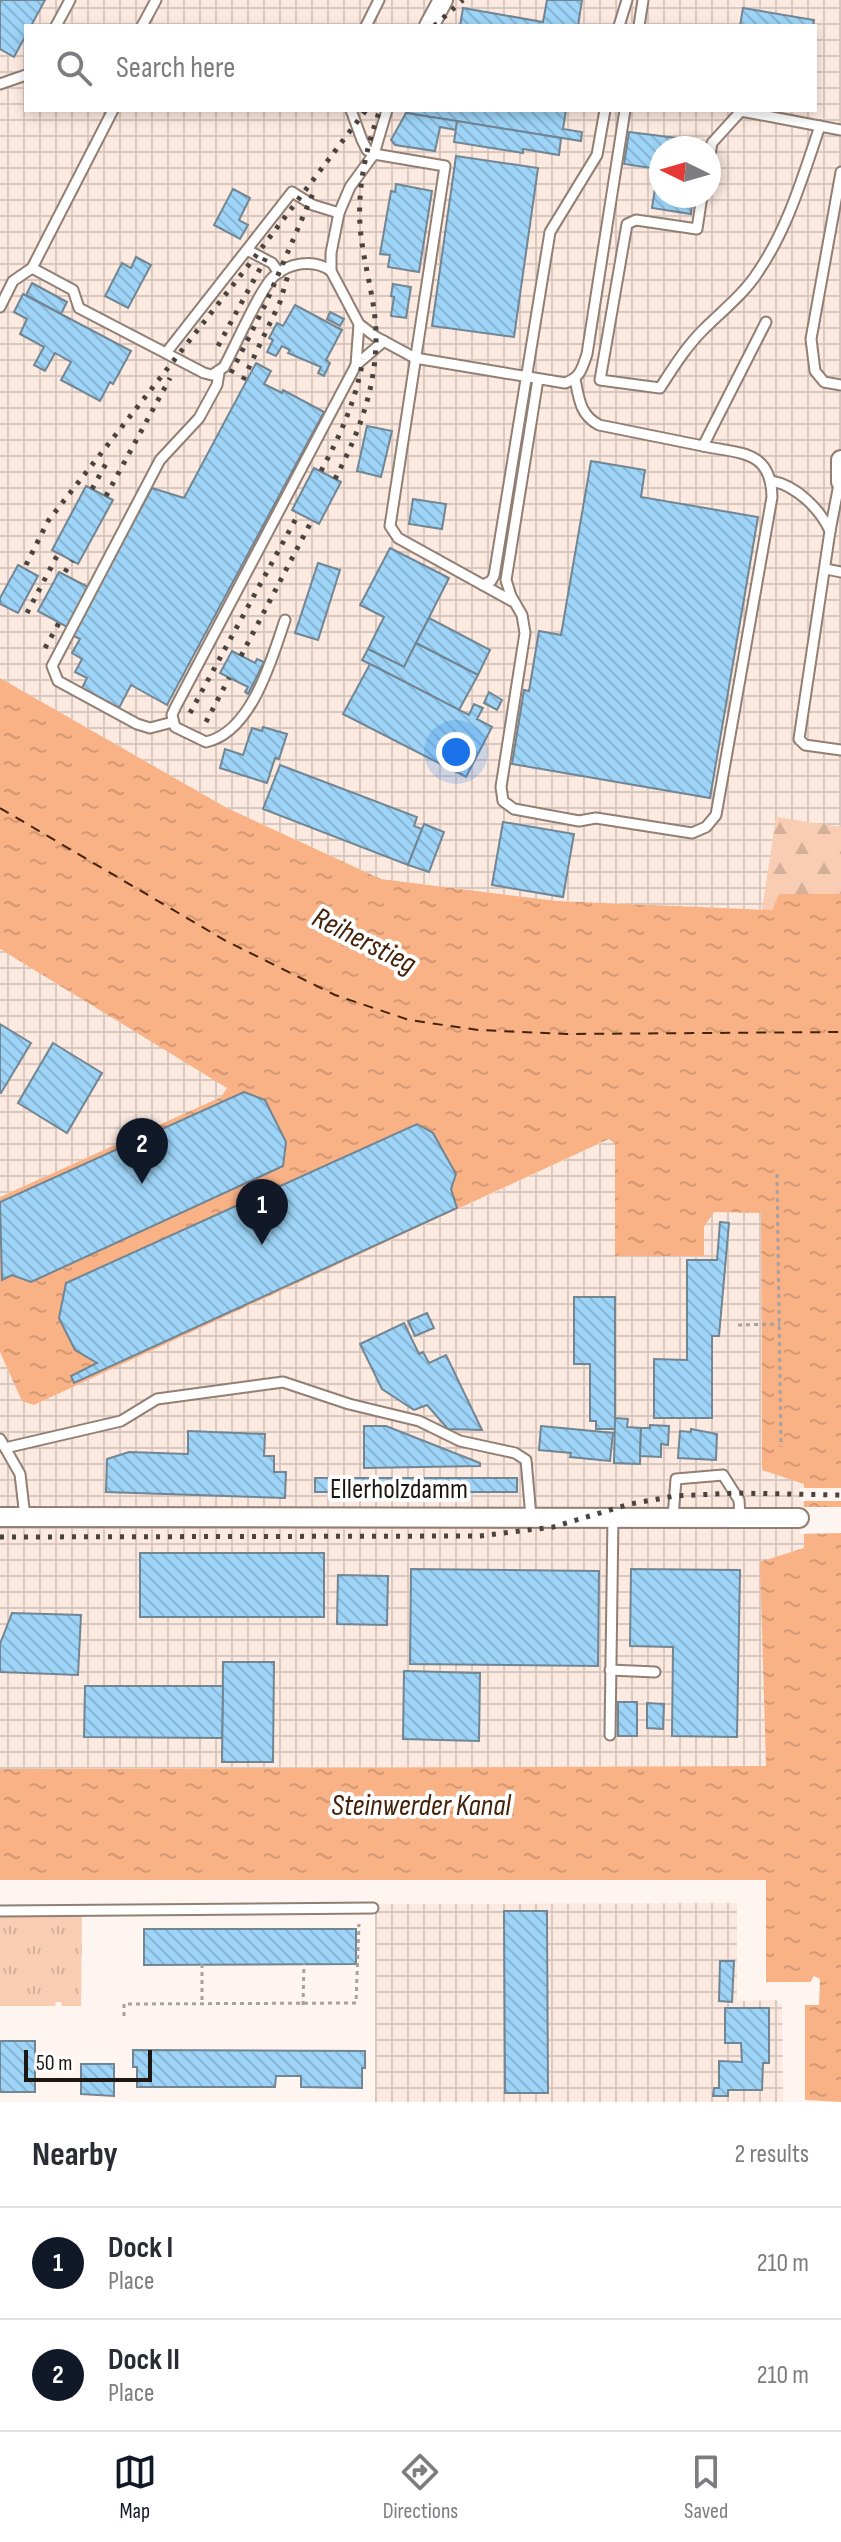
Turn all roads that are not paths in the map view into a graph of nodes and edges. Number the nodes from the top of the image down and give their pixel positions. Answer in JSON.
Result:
{"nodes":[{"id":1,"x":70,"y":0,"type":"edge"},
{"id":2,"x":156,"y":0,"type":"edge"},
{"id":3,"x":379,"y":0,"type":"edge"},
{"id":4,"x":443,"y":0,"type":"edge"},
{"id":5,"x":627,"y":0,"type":"edge"},
{"id":6,"x":643,"y":0,"type":"edge"},
{"id":7,"x":57,"y":24,"type":"edge"},
{"id":8,"x":143,"y":24,"type":"edge"},
{"id":9,"x":367,"y":24,"type":"edge"},
{"id":10,"x":430,"y":24,"type":"edge"},
{"id":11,"x":620,"y":24,"type":"edge"},
{"id":12,"x":639,"y":24,"type":"edge"},
{"id":13,"x":24,"y":76,"type":"edge"},
{"id":14,"x":0,"y":84,"type":"edge"},
{"id":15,"x":112,"y":112,"type":"edge"},
{"id":16,"x":352,"y":112,"type":"edge"},
{"id":17,"x":386,"y":112,"type":"edge"},
{"id":18,"x":605,"y":112,"type":"edge"},
{"id":19,"x":625,"y":112,"type":"edge"},
{"id":20,"x":740,"y":112,"type":"edge"},
{"id":21,"x":746,"y":112,"type":"edge"},
{"id":22,"x":820,"y":126,"type":"junction"},
{"id":23,"x":841,"y":130,"type":"edge"},
{"id":24,"x":718,"y":136,"type":"edge"},
{"id":25,"x":374,"y":154,"type":"junction"},
{"id":26,"x":841,"y":172,"type":"edge"},
{"id":27,"x":700,"y":208,"type":"edge"},
{"id":28,"x":339,"y":213,"type":"junction"},
{"id":29,"x":247,"y":250,"type":"junction"},
{"id":30,"x":32,"y":268,"type":"junction"},
{"id":31,"x":331,"y":271,"type":"junction"},
{"id":32,"x":279,"y":273,"type":"junction"},
{"id":33,"x":0,"y":307,"type":"edge"},
{"id":34,"x":766,"y":322,"type":"dead end"},
{"id":35,"x":359,"y":324,"type":"junction"},
{"id":36,"x":384,"y":341,"type":"junction"},
{"id":37,"x":166,"y":353,"type":"junction"},
{"id":38,"x":415,"y":358,"type":"junction"},
{"id":39,"x":356,"y":365,"type":"junction"},
{"id":40,"x":219,"y":373,"type":"junction"},
{"id":41,"x":525,"y":377,"type":"junction"},
{"id":42,"x":538,"y":379,"type":"junction"},
{"id":43,"x":575,"y":379,"type":"junction"},
{"id":44,"x":841,"y":385,"type":"edge"},
{"id":45,"x":703,"y":446,"type":"junction"},
{"id":46,"x":841,"y":474,"type":"edge"},
{"id":47,"x":771,"y":481,"type":"junction"},
{"id":48,"x":830,"y":531,"type":"junction"},
{"id":49,"x":500,"y":536,"type":"junction"},
{"id":50,"x":826,"y":569,"type":"junction"},
{"id":51,"x":841,"y":572,"type":"edge"},
{"id":52,"x":507,"y":584,"type":"junction"},
{"id":53,"x":483,"y":585,"type":"junction"},
{"id":54,"x":515,"y":602,"type":"junction"},
{"id":55,"x":285,"y":620,"type":"dead end"},
{"id":56,"x":173,"y":722,"type":"junction"},
{"id":57,"x":841,"y":750,"type":"edge"},
{"id":58,"x":3,"y":1443,"type":"edge"},
{"id":59,"x":613,"y":1516,"type":"junction"},
{"id":60,"x":0,"y":1517,"type":"edge"},
{"id":61,"x":25,"y":1517,"type":"junction"},
{"id":62,"x":531,"y":1517,"type":"junction"},
{"id":63,"x":673,"y":1517,"type":"junction"},
{"id":64,"x":740,"y":1518,"type":"junction"},
{"id":65,"x":799,"y":1518,"type":"dead end"},
{"id":66,"x":610,"y":1670,"type":"junction"},
{"id":67,"x":655,"y":1672,"type":"dead end"},
{"id":68,"x":610,"y":1735,"type":"dead end"},
{"id":69,"x":373,"y":1908,"type":"dead end"},
{"id":70,"x":0,"y":1911,"type":"edge"}],
"edges":[{"from":1,"to":7,"type":"lane"},
{"from":2,"to":8,"type":"lane"},
{"from":3,"to":9,"type":"lane"},
{"from":4,"to":10,"type":"street"},
{"from":5,"to":11,"type":"lane"},
{"from":6,"to":12,"type":"lane"},
{"from":13,"to":14,"type":"lane"},
{"from":15,"to":30,"type":"lane"},
{"from":16,"to":25,"type":"lane"},
{"from":17,"to":25,"type":"lane"},
{"from":18,"to":41,"type":"lane"},
{"from":19,"to":43,"type":"lane"},
{"from":20,"to":24,"type":"lane"},
{"from":21,"to":22,"type":"lane"},
{"from":22,"to":23,"type":"lane"},
{"from":22,"to":27,"type":"lane"},
{"from":25,"to":28,"type":"lane"},
{"from":25,"to":38,"type":"lane"},
{"from":26,"to":44,"type":"lane"},
{"from":28,"to":29,"type":"lane"},
{"from":28,"to":31,"type":"lane"},
{"from":29,"to":32,"type":"lane"},
{"from":29,"to":37,"type":"lane"},
{"from":30,"to":33,"type":"lane"},
{"from":30,"to":37,"type":"lane"},
{"from":31,"to":32,"type":"lane"},
{"from":31,"to":35,"type":"lane"},
{"from":32,"to":40,"type":"lane"},
{"from":34,"to":45,"type":"lane"},
{"from":35,"to":36,"type":"lane"},
{"from":35,"to":39,"type":"lane"},
{"from":36,"to":38,"type":"lane"},
{"from":36,"to":39,"type":"lane"},
{"from":37,"to":40,"type":"lane"},
{"from":38,"to":41,"type":"lane"},
{"from":38,"to":53,"type":"lane"},
{"from":39,"to":56,"type":"lane"},
{"from":40,"to":56,"type":"lane"},
{"from":41,"to":42,"type":"lane"},
{"from":41,"to":49,"type":"lane"},
{"from":42,"to":43,"type":"lane"},
{"from":42,"to":52,"type":"lane"},
{"from":43,"to":45,"type":"lane"},
{"from":45,"to":47,"type":"lane"},
{"from":46,"to":48,"type":"lane"},
{"from":47,"to":48,"type":"lane"},
{"from":47,"to":54,"type":"lane"},
{"from":48,"to":50,"type":"lane"},
{"from":49,"to":52,"type":"lane"},
{"from":49,"to":53,"type":"lane"},
{"from":50,"to":51,"type":"lane"},
{"from":50,"to":57,"type":"lane"},
{"from":52,"to":54,"type":"lane"},
{"from":53,"to":54,"type":"lane"},
{"from":55,"to":56,"type":"lane"},
{"from":58,"to":61,"type":"lane"},
{"from":58,"to":62,"type":"lane"},
{"from":59,"to":62,"type":"street","name":"Ellerholzdamm"},
{"from":59,"to":63,"type":"street","name":"Ellerholzdamm"},
{"from":59,"to":66,"type":"lane"},
{"from":60,"to":61,"type":"street","name":"Ellerholzdamm"},
{"from":61,"to":62,"type":"street","name":"Ellerholzdamm"},
{"from":63,"to":64,"type":"street","name":"Ellerholzdamm"},
{"from":63,"to":64,"type":"lane"},
{"from":64,"to":65,"type":"street","name":"Ellerholzdamm"},
{"from":66,"to":67,"type":"lane"},
{"from":66,"to":68,"type":"lane"},
{"from":69,"to":70,"type":"lane"}]}
